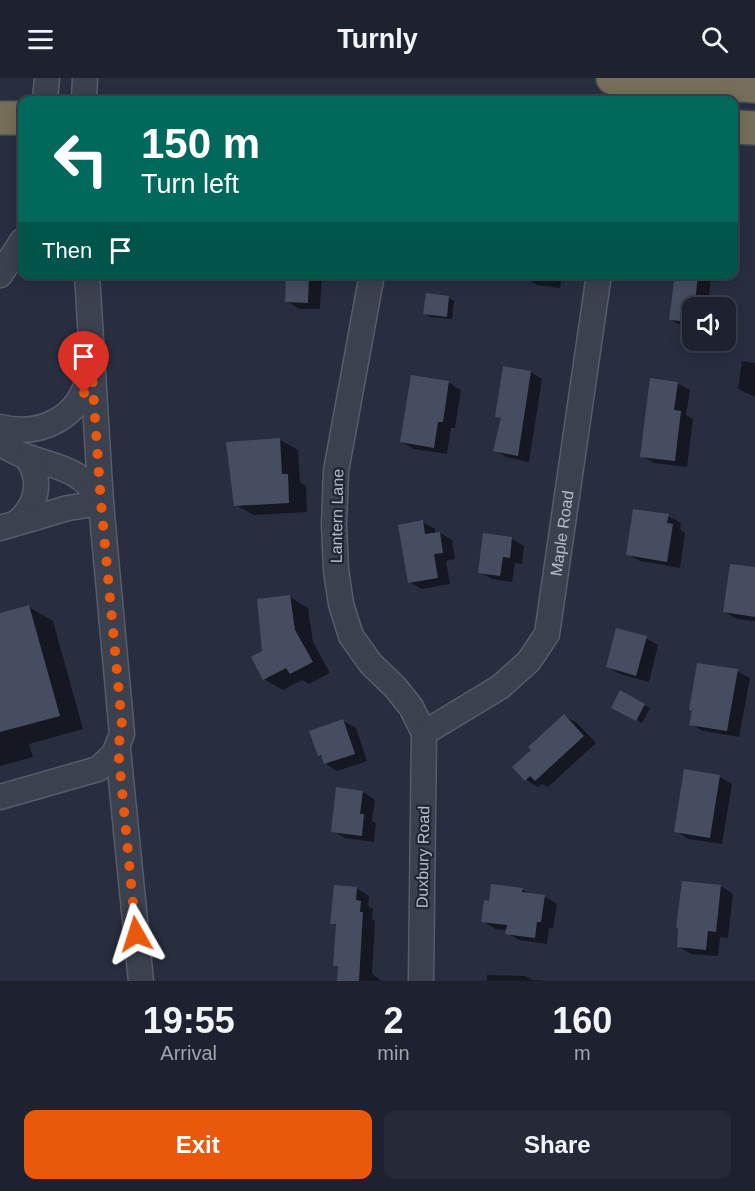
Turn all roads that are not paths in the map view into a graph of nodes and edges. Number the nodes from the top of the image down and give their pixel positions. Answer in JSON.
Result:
{"nodes":[{"id":1,"x":47,"y":78,"type":"edge"},
{"id":2,"x":85,"y":78,"type":"edge"},
{"id":3,"x":613,"y":78,"type":"edge"},
{"id":4,"x":755,"y":86,"type":"edge"},
{"id":5,"x":45,"y":96,"type":"edge"},
{"id":6,"x":84,"y":96,"type":"edge"},
{"id":7,"x":0,"y":118,"type":"edge"},
{"id":8,"x":18,"y":118,"type":"edge"},
{"id":9,"x":738,"y":127,"type":"edge"},
{"id":10,"x":755,"y":128,"type":"edge"},
{"id":11,"x":18,"y":247,"type":"edge"},
{"id":12,"x":0,"y":274,"type":"edge"},
{"id":13,"x":87,"y":279,"type":"edge"},
{"id":14,"x":371,"y":279,"type":"edge"},
{"id":15,"x":598,"y":279,"type":"edge"},
{"id":16,"x":91,"y":361,"type":"junction"},
{"id":17,"x":0,"y":427,"type":"edge"},
{"id":18,"x":0,"y":443,"type":"edge"},
{"id":19,"x":27,"y":458,"type":"junction"},
{"id":20,"x":101,"y":503,"type":"junction"},
{"id":21,"x":8,"y":525,"type":"edge"},
{"id":22,"x":424,"y":733,"type":"junction"},
{"id":23,"x":118,"y":749,"type":"junction"},
{"id":24,"x":0,"y":797,"type":"edge"},
{"id":25,"x":141,"y":981,"type":"edge"},
{"id":26,"x":421,"y":981,"type":"edge"}],
"edges":[{"from":1,"to":5,"type":"street"},
{"from":2,"to":6,"type":"street"},
{"from":3,"to":4,"type":"highway"},
{"from":7,"to":8,"type":"highway"},
{"from":9,"to":10,"type":"highway"},
{"from":11,"to":12,"type":"street"},
{"from":13,"to":16,"type":"street"},
{"from":14,"to":22,"type":"street","name":"Lantern Lane"},
{"from":15,"to":22,"type":"street","name":"Maple Road"},
{"from":16,"to":17,"type":"street"},
{"from":16,"to":20,"type":"street"},
{"from":18,"to":19,"type":"street"},
{"from":19,"to":20,"type":"street"},
{"from":19,"to":21,"type":"street"},
{"from":20,"to":21,"type":"street"},
{"from":20,"to":23,"type":"street"},
{"from":22,"to":26,"type":"street","name":"Duxbury Road"},
{"from":23,"to":24,"type":"street"},
{"from":23,"to":25,"type":"street"}]}
